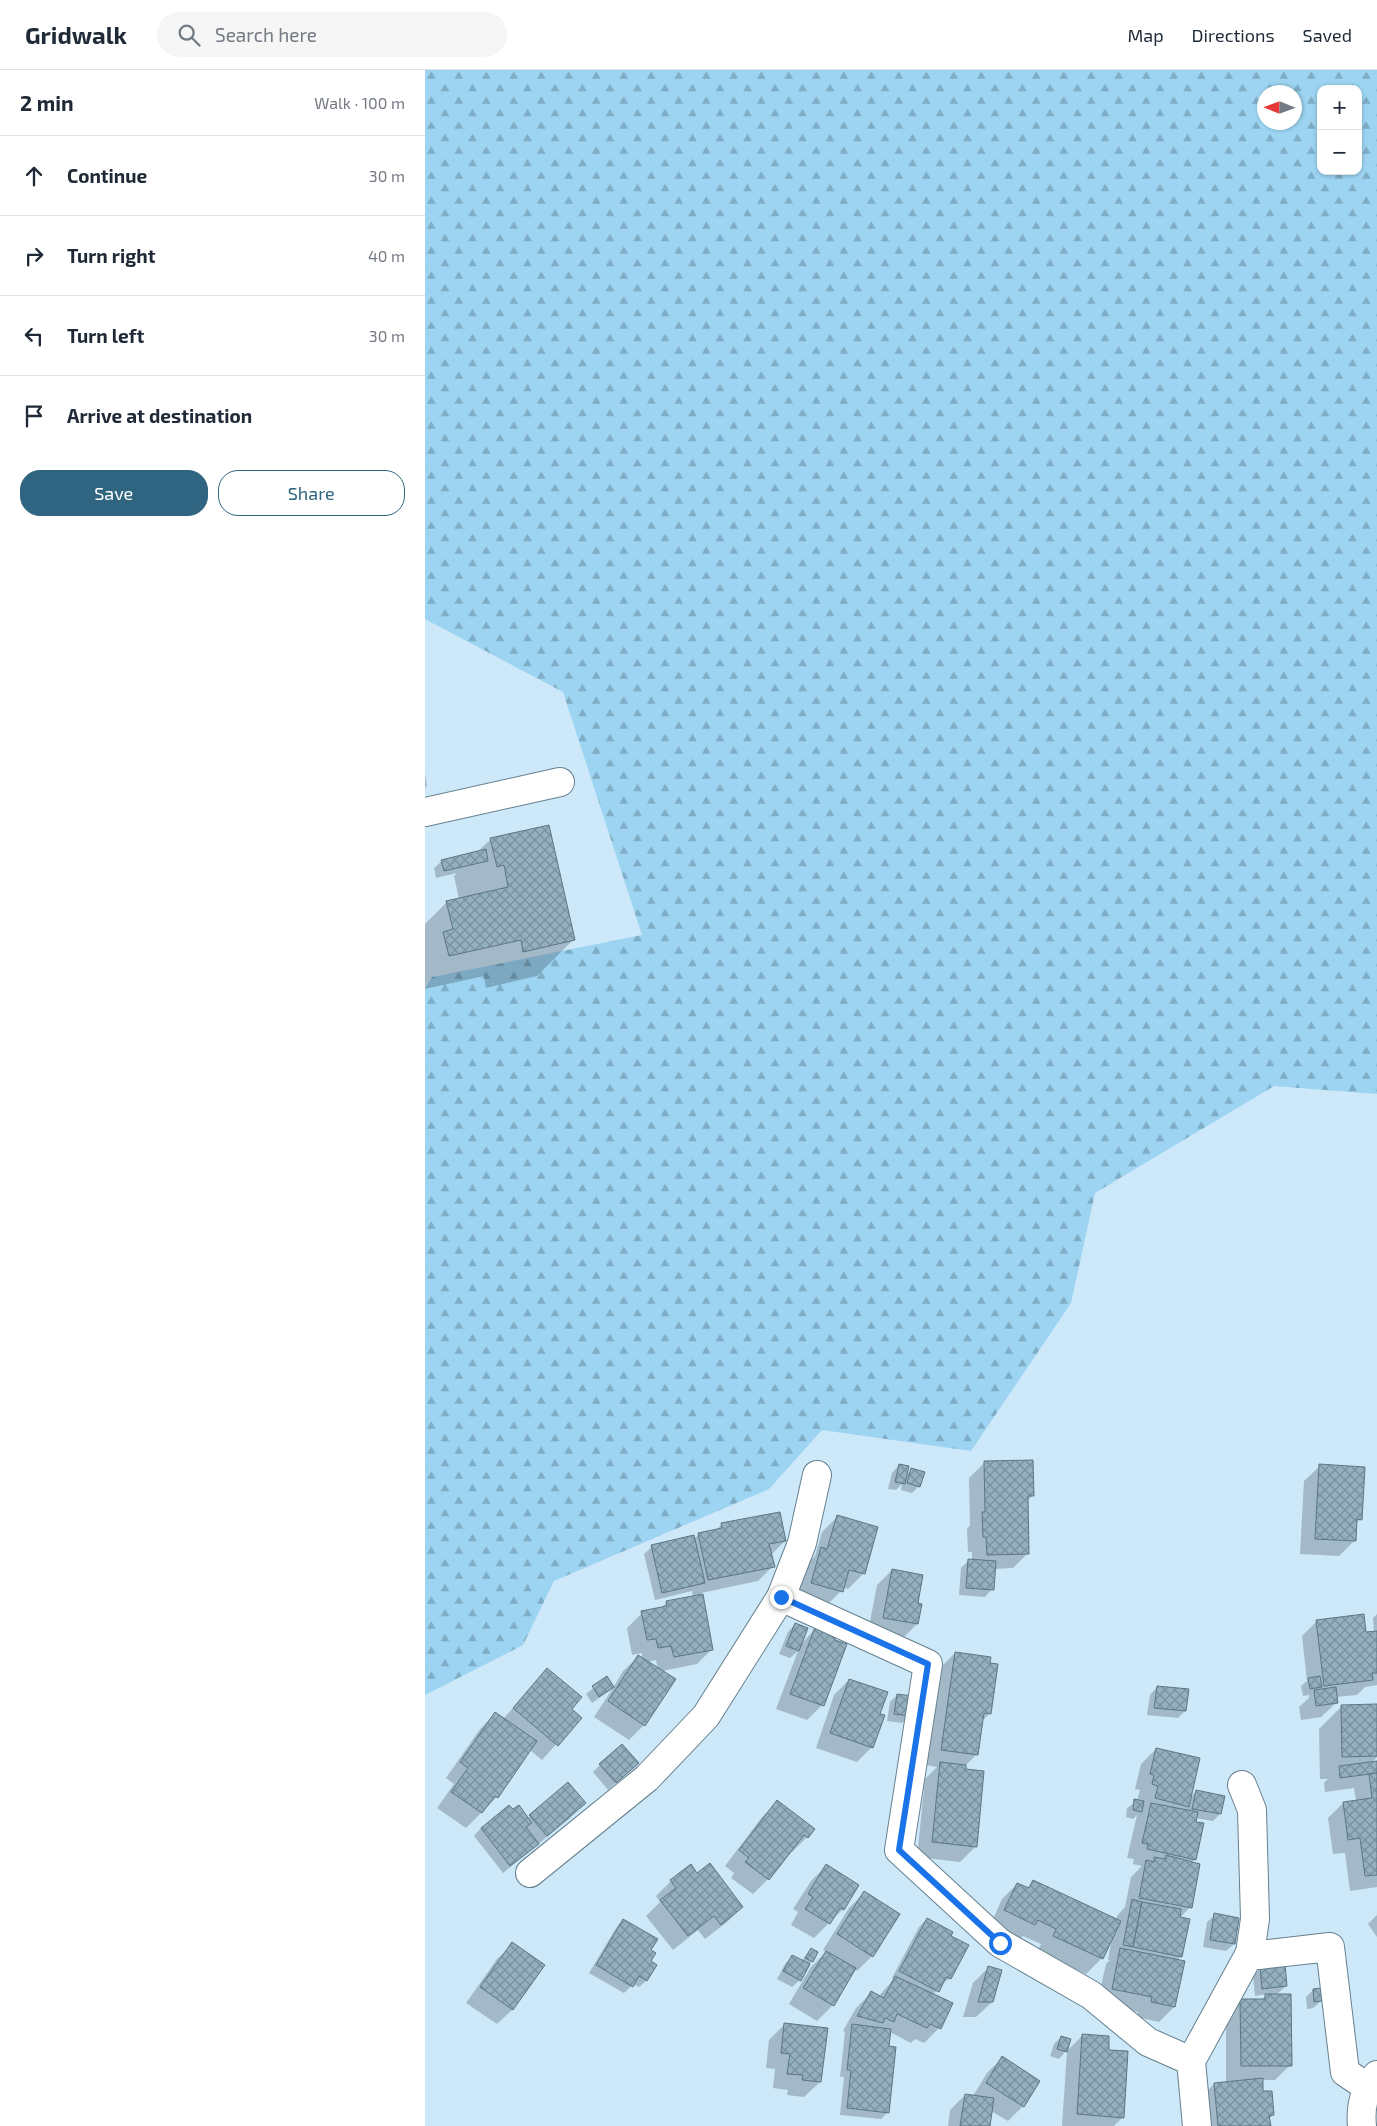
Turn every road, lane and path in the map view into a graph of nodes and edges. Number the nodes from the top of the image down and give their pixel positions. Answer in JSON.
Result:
{"nodes":[{"id":1,"x":559,"y":782,"type":"dead end"},
{"id":2,"x":425,"y":812,"type":"edge"},
{"id":3,"x":817,"y":1475,"type":"dead end"},
{"id":4,"x":781,"y":1597,"type":"junction"},
{"id":5,"x":1242,"y":1785,"type":"dead end"},
{"id":6,"x":530,"y":1873,"type":"dead end"},
{"id":7,"x":1250,"y":1953,"type":"junction"},
{"id":8,"x":1191,"y":2061,"type":"junction"},
{"id":9,"x":1372,"y":2081,"type":"edge"},
{"id":10,"x":1197,"y":2126,"type":"edge"},
{"id":11,"x":1362,"y":2126,"type":"edge"}],
"edges":[{"from":1,"to":2,"type":"street"},
{"from":3,"to":4,"type":"street"},
{"from":4,"to":6,"type":"street"},
{"from":4,"to":8,"type":"street"},
{"from":5,"to":7,"type":"street"},
{"from":7,"to":8,"type":"street"},
{"from":7,"to":9,"type":"street"},
{"from":8,"to":10,"type":"street"},
{"from":9,"to":11,"type":"street"}]}
